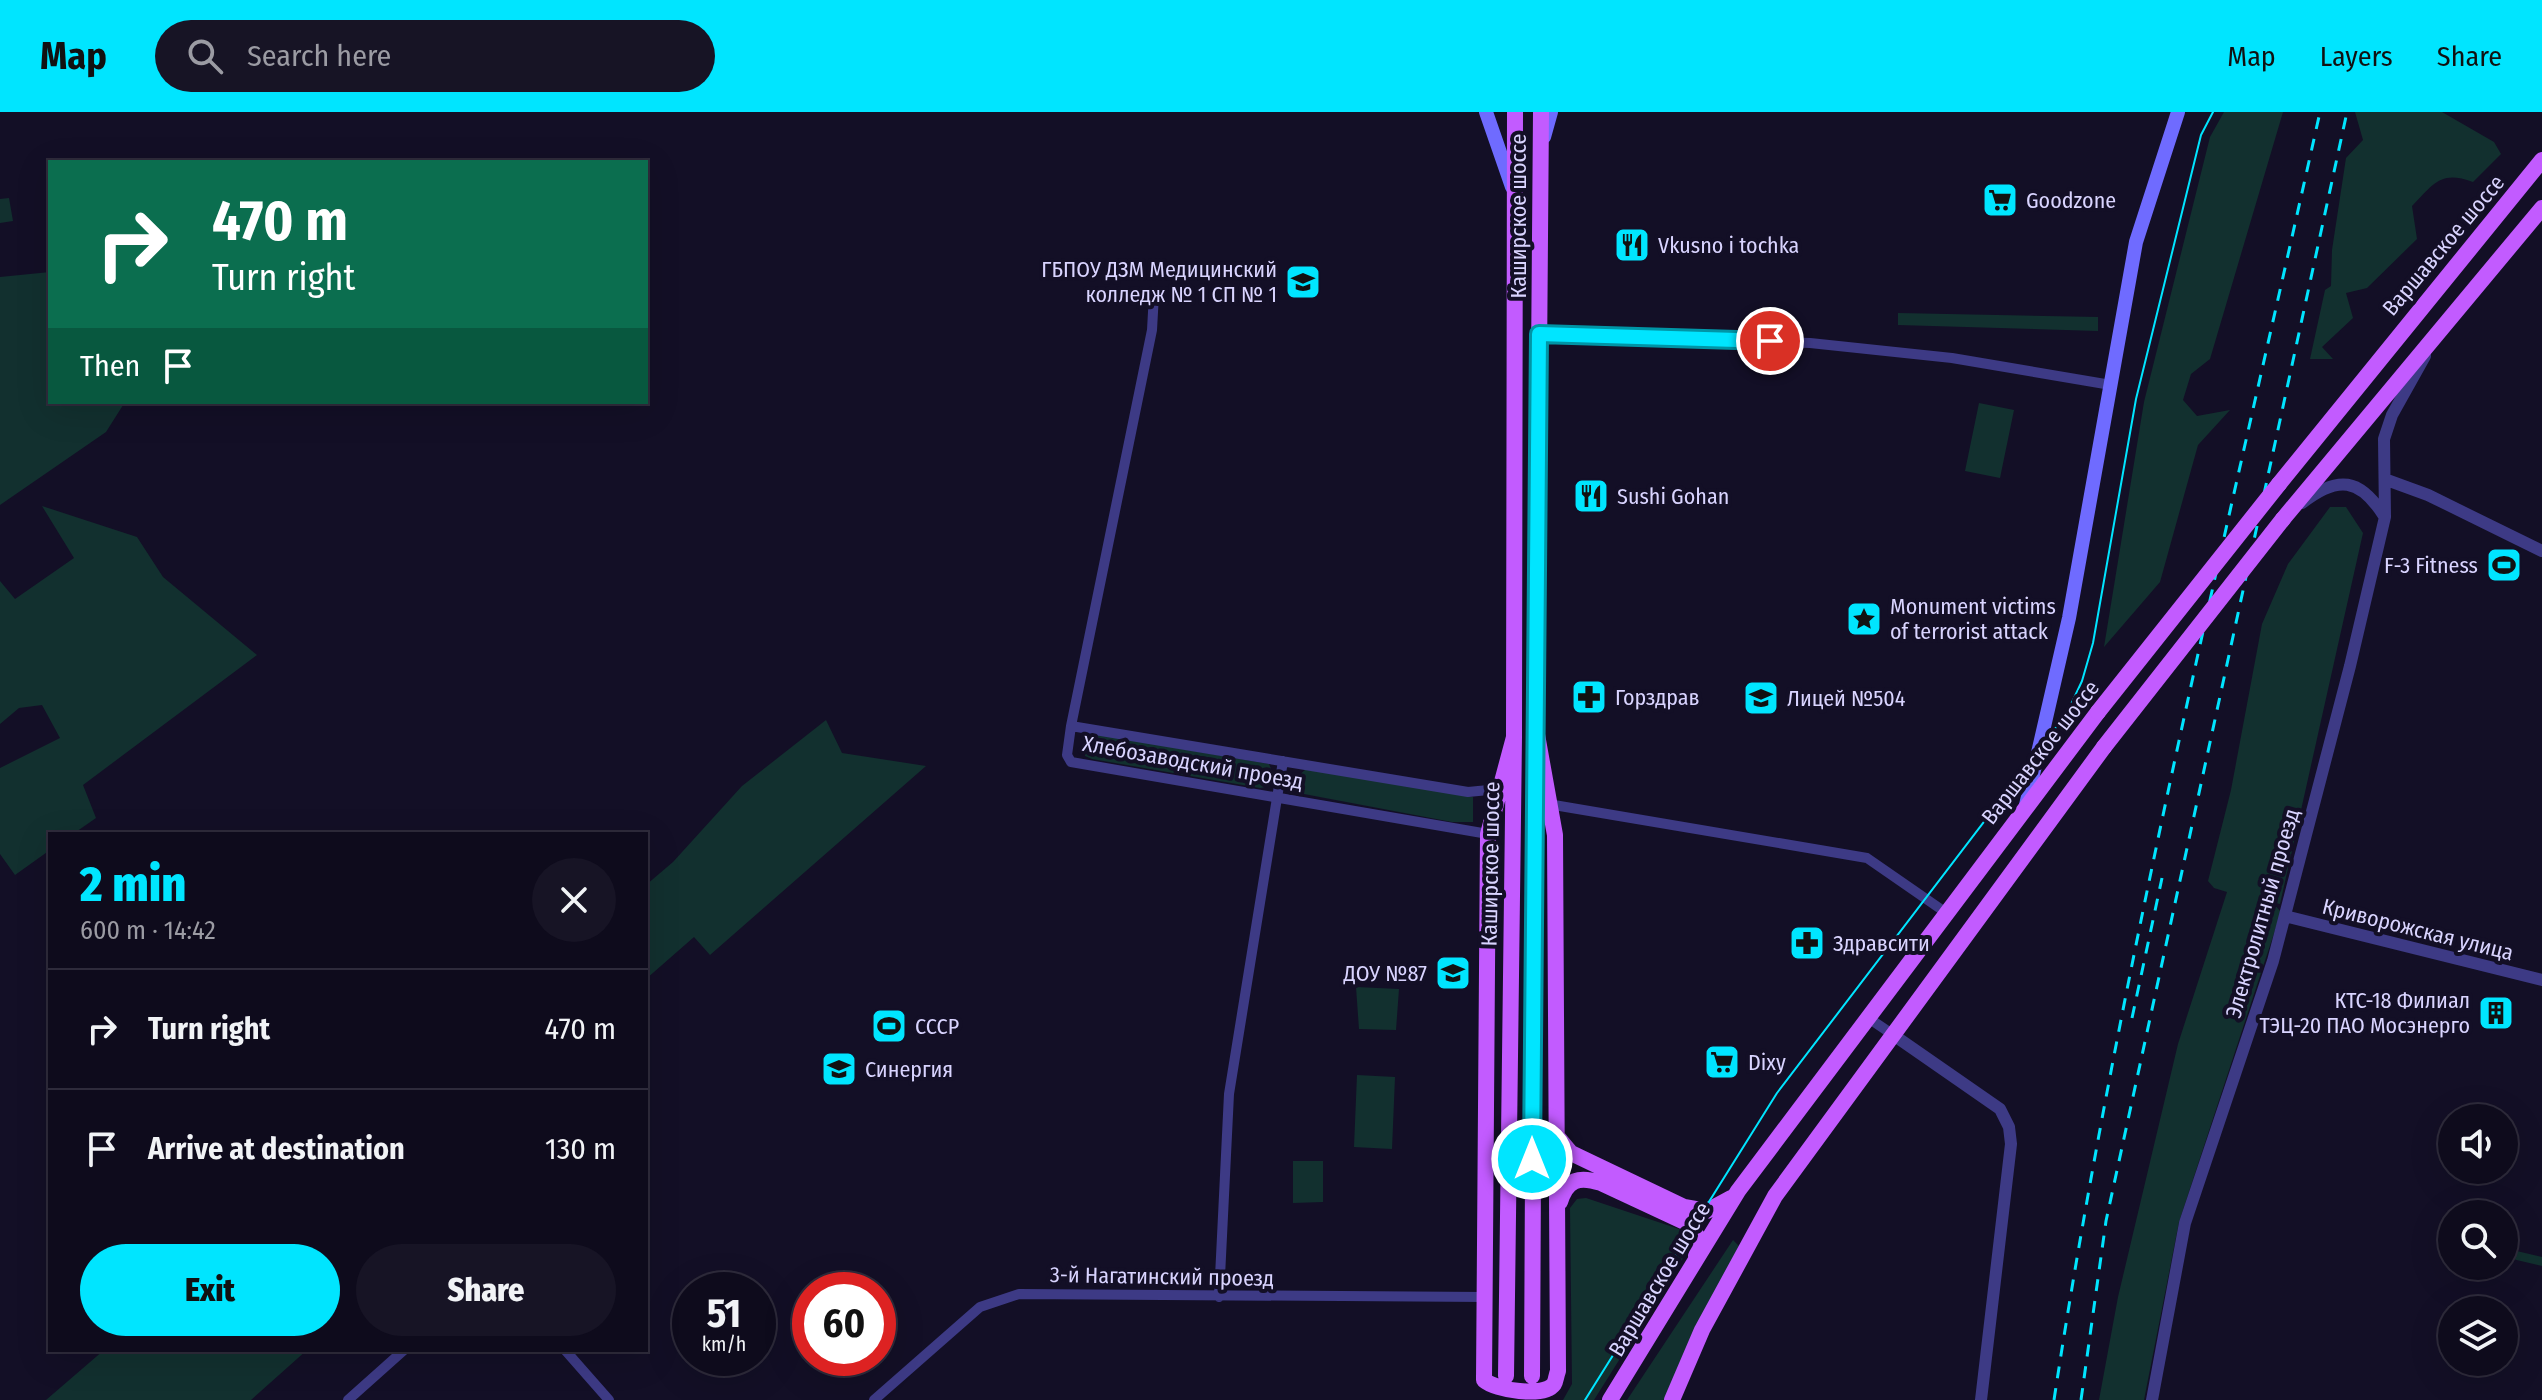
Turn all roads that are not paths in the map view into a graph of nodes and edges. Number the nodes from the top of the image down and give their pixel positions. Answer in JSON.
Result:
{"nodes":[{"id":1,"x":1486,"y":112,"type":"edge"},
{"id":2,"x":1515,"y":112,"type":"edge"},
{"id":3,"x":1541,"y":112,"type":"edge"},
{"id":4,"x":1551,"y":112,"type":"edge"},
{"id":5,"x":2178,"y":112,"type":"edge"},
{"id":6,"x":1542,"y":145,"type":"junction"},
{"id":7,"x":2542,"y":160,"type":"edge"},
{"id":8,"x":1515,"y":198,"type":"junction"},
{"id":9,"x":2542,"y":208,"type":"edge"},
{"id":10,"x":1154,"y":294,"type":"dead end"},
{"id":11,"x":2438,"y":332,"type":"junction"},
{"id":12,"x":1539,"y":334,"type":"junction"},
{"id":13,"x":2111,"y":385,"type":"junction"},
{"id":14,"x":2387,"y":480,"type":"junction"},
{"id":15,"x":2385,"y":517,"type":"junction"},
{"id":16,"x":2285,"y":518,"type":"junction"},
{"id":17,"x":2542,"y":551,"type":"edge"},
{"id":18,"x":1071,"y":726,"type":"junction"},
{"id":19,"x":1536,"y":729,"type":"junction"},
{"id":20,"x":1514,"y":737,"type":"junction"},
{"id":21,"x":1283,"y":761,"type":"junction"},
{"id":22,"x":1499,"y":789,"type":"junction"},
{"id":23,"x":1278,"y":797,"type":"junction"},
{"id":24,"x":1548,"y":804,"type":"junction"},
{"id":25,"x":2026,"y":805,"type":"junction"},
{"id":26,"x":1488,"y":834,"type":"junction"},
{"id":27,"x":1945,"y":912,"type":"junction"},
{"id":28,"x":2285,"y":916,"type":"junction"},
{"id":29,"x":2542,"y":980,"type":"edge"},
{"id":30,"x":1867,"y":1017,"type":"junction"},
{"id":31,"x":1892,"y":1034,"type":"junction"},
{"id":32,"x":1555,"y":1123,"type":"junction"},
{"id":33,"x":1738,"y":1191,"type":"junction"},
{"id":34,"x":1557,"y":1211,"type":"junction"},
{"id":35,"x":1694,"y":1262,"type":"junction"},
{"id":36,"x":1219,"y":1297,"type":"junction"},
{"id":37,"x":1486,"y":1297,"type":"junction"},
{"id":38,"x":402,"y":1352,"type":"edge"},
{"id":39,"x":567,"y":1352,"type":"edge"},
{"id":40,"x":1506,"y":1376,"type":"dead end"},
{"id":41,"x":1532,"y":1376,"type":"dead end"},
{"id":42,"x":348,"y":1400,"type":"edge"},
{"id":43,"x":609,"y":1400,"type":"edge"},
{"id":44,"x":874,"y":1400,"type":"edge"},
{"id":45,"x":1610,"y":1400,"type":"edge"},
{"id":46,"x":1672,"y":1400,"type":"edge"},
{"id":47,"x":1981,"y":1400,"type":"edge"},
{"id":48,"x":2152,"y":1400,"type":"edge"}],
"edges":[{"from":1,"to":8,"type":"main road"},
{"from":2,"to":8,"type":"main road","name":"Каширское шоссе"},
{"from":3,"to":6,"type":"main road","name":"Каширское шоссе"},
{"from":4,"to":6,"type":"main road"},
{"from":5,"to":13,"type":"main road"},
{"from":6,"to":12,"type":"main road","name":"Каширское шоссе"},
{"from":7,"to":25,"type":"main road","name":"Варшавское шоссе","bridge":true},
{"from":8,"to":20,"type":"main road","name":"Каширское шоссе"},
{"from":9,"to":11,"type":"main road"},
{"from":10,"to":18,"type":"street"},
{"from":11,"to":14,"type":"street","name":"Электролитный проезд"},
{"from":11,"to":16,"type":"main road"},
{"from":12,"to":13,"type":"street"},
{"from":12,"to":19,"type":"main road","name":"Каширское шоссе"},
{"from":13,"to":25,"type":"main road"},
{"from":14,"to":15,"type":"street","name":"Электролитный проезд"},
{"from":14,"to":17,"type":"street"},
{"from":15,"to":16,"type":"street"},
{"from":15,"to":28,"type":"street","name":"Электролитный проезд"},
{"from":16,"to":31,"type":"main road","bridge":true},
{"from":18,"to":21,"type":"street","name":"Хлебозаводский проезд"},
{"from":18,"to":23,"type":"street","name":"Хлебозаводский проезд"},
{"from":19,"to":24,"type":"main road"},
{"from":19,"to":41,"type":"main road","name":"Каширское шоссе"},
{"from":20,"to":22,"type":"main road"},
{"from":20,"to":40,"type":"main road","name":"Каширское шоссе"},
{"from":21,"to":22,"type":"street","name":"Хлебозаводский проезд"},
{"from":21,"to":23,"type":"street"},
{"from":22,"to":26,"type":"main road"},
{"from":23,"to":26,"type":"street","name":"Хлебозаводский проезд"},
{"from":23,"to":36,"type":"street"},
{"from":24,"to":27,"type":"street"},
{"from":24,"to":32,"type":"main road"},
{"from":25,"to":27,"type":"main road","name":"Варшавское шоссе"},
{"from":26,"to":37,"type":"main road"},
{"from":27,"to":30,"type":"main road","name":"Варшавское шоссе"},
{"from":28,"to":29,"type":"street","name":"Криворожская улица"},
{"from":28,"to":48,"type":"street","name":"Электролитный проезд"},
{"from":30,"to":31,"type":"street"},
{"from":30,"to":33,"type":"main road","name":"Варшавское шоссе"},
{"from":31,"to":46,"type":"main road"},
{"from":31,"to":47,"type":"street"},
{"from":32,"to":33,"type":"main road"},
{"from":32,"to":34,"type":"main road"},
{"from":33,"to":35,"type":"main road","name":"Варшавское шоссе"},
{"from":34,"to":35,"type":"main road"},
{"from":34,"to":37,"type":"main road"},
{"from":35,"to":45,"type":"main road","name":"Варшавское шоссе"},
{"from":36,"to":37,"type":"street","name":"3-й Нагатинский проезд"},
{"from":36,"to":44,"type":"street","name":"3-й Нагатинский проезд"},
{"from":38,"to":42,"type":"street"},
{"from":39,"to":43,"type":"street"}]}
